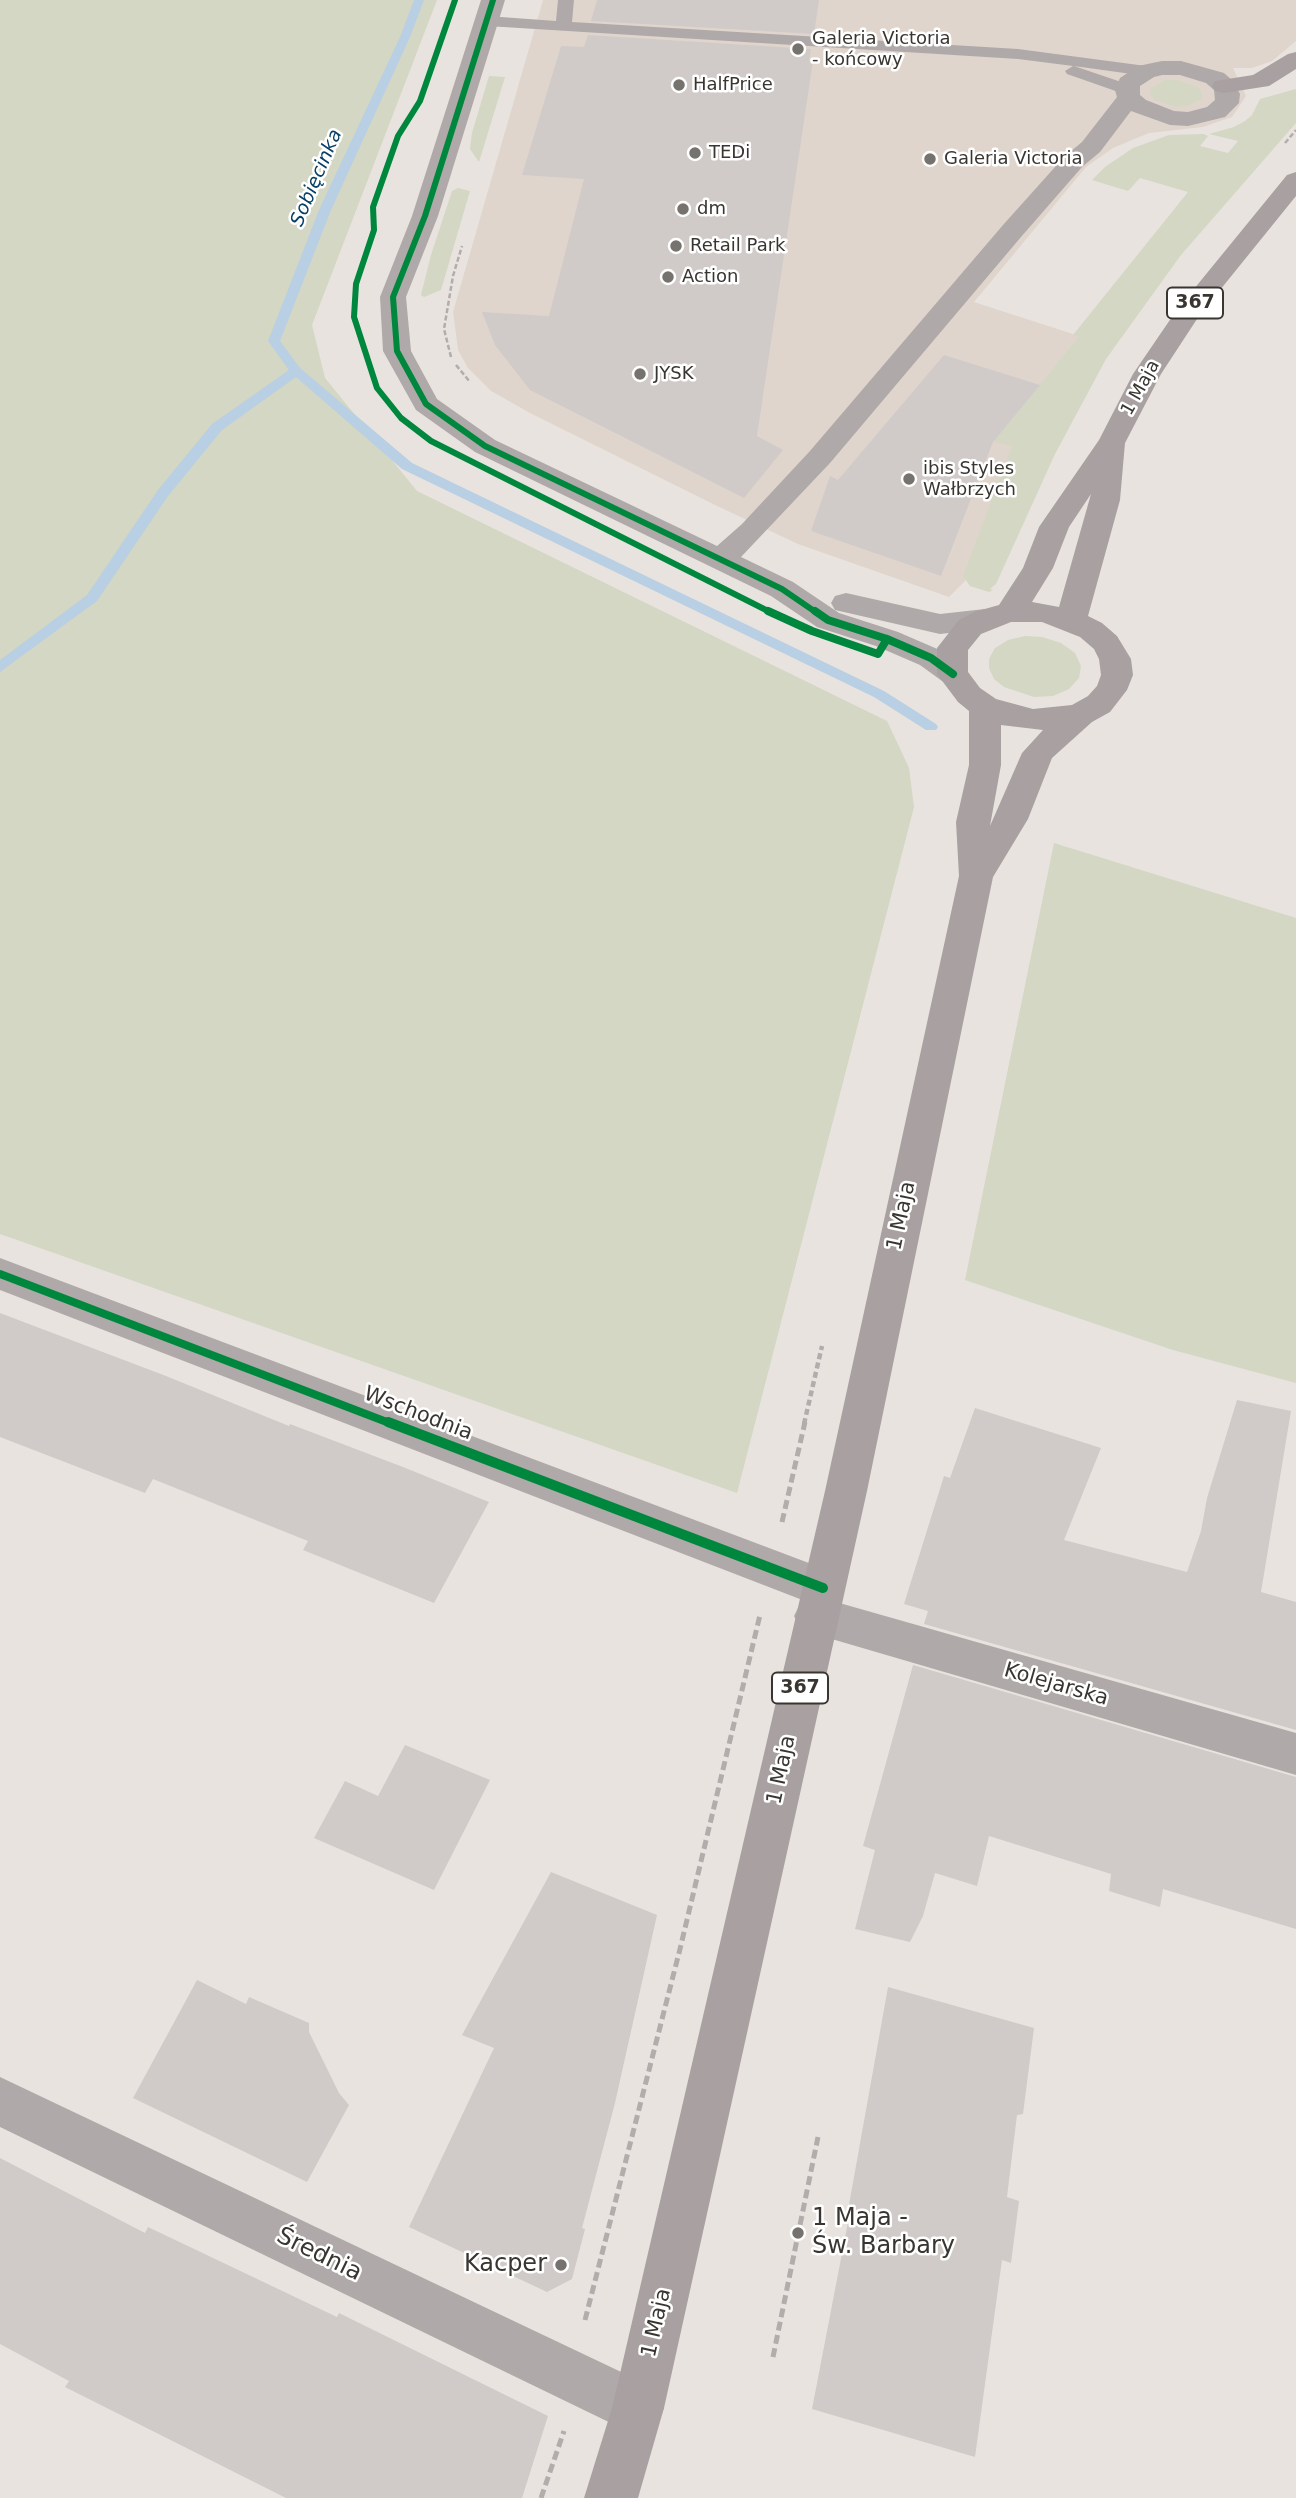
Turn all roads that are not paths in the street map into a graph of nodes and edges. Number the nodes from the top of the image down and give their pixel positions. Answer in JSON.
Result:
{"nodes":[{"id":1,"x":566,"y":0,"type":"edge"},
{"id":2,"x":490,"y":11,"type":"edge"},
{"id":3,"x":564,"y":26,"type":"junction"},
{"id":4,"x":1046,"y":58,"type":"junction"},
{"id":5,"x":1296,"y":59,"type":"edge"},
{"id":6,"x":1146,"y":71,"type":"junction"},
{"id":7,"x":1224,"y":86,"type":"junction"},
{"id":8,"x":1128,"y":93,"type":"junction"},
{"id":9,"x":1170,"y":118,"type":"junction"},
{"id":10,"x":1091,"y":147,"type":"junction"},
{"id":11,"x":1296,"y":180,"type":"edge"},
{"id":12,"x":1113,"y":440,"type":"junction"},
{"id":13,"x":720,"y":560,"type":"junction"},
{"id":14,"x":782,"y":589,"type":"junction"},
{"id":15,"x":998,"y":615,"type":"junction"},
{"id":16,"x":1071,"y":620,"type":"junction"},
{"id":17,"x":953,"y":674,"type":"junction"},
{"id":18,"x":985,"y":707,"type":"junction"},
{"id":19,"x":1081,"y":714,"type":"junction"},
{"id":20,"x":976,"y":876,"type":"junction"},
{"id":21,"x":0,"y":1274,"type":"edge"},
{"id":22,"x":820,"y":1602,"type":"junction"},
{"id":23,"x":1296,"y":1754,"type":"edge"},
{"id":24,"x":0,"y":2101,"type":"edge"},
{"id":25,"x":638,"y":2408,"type":"junction"},
{"id":26,"x":611,"y":2498,"type":"edge"}],
"edges":[{"from":1,"to":3,"type":"lane"},
{"from":2,"to":3,"type":"lane"},
{"from":2,"to":13,"type":"street"},
{"from":3,"to":4,"type":"lane"},
{"from":4,"to":6,"type":"lane"},
{"from":4,"to":8,"type":"lane"},
{"from":5,"to":7,"type":"main road"},
{"from":6,"to":7,"type":"street"},
{"from":6,"to":8,"type":"street"},
{"from":7,"to":9,"type":"street"},
{"from":8,"to":9,"type":"street"},
{"from":8,"to":10,"type":"street"},
{"from":9,"to":10,"type":"street"},
{"from":10,"to":13,"type":"street"},
{"from":11,"to":12,"type":"main road","name":"1 Maja","number":"367"},
{"from":12,"to":15,"type":"main road","name":"1 Maja","number":"367"},
{"from":12,"to":16,"type":"main road","number":"367"},
{"from":13,"to":14,"type":"street"},
{"from":14,"to":15,"type":"street"},
{"from":14,"to":17,"type":"street"},
{"from":15,"to":16,"type":"main road","number":"367"},
{"from":15,"to":17,"type":"main road","number":"367"},
{"from":16,"to":19,"type":"main road","number":"367"},
{"from":17,"to":18,"type":"main road","number":"367"},
{"from":18,"to":19,"type":"main road","number":"367"},
{"from":18,"to":20,"type":"main road","name":"1 Maja","number":"367"},
{"from":19,"to":20,"type":"main road","name":"1 Maja","number":"367"},
{"from":20,"to":22,"type":"main road","name":"1 Maja","number":"367"},
{"from":21,"to":22,"type":"street","name":"Wschodnia"},
{"from":22,"to":23,"type":"street","name":"Kolejarska"},
{"from":22,"to":25,"type":"main road","name":"1 Maja","number":"367"},
{"from":24,"to":25,"type":"street","name":"Średnia"},
{"from":25,"to":26,"type":"main road","name":"1 Maja","number":"367"}]}
